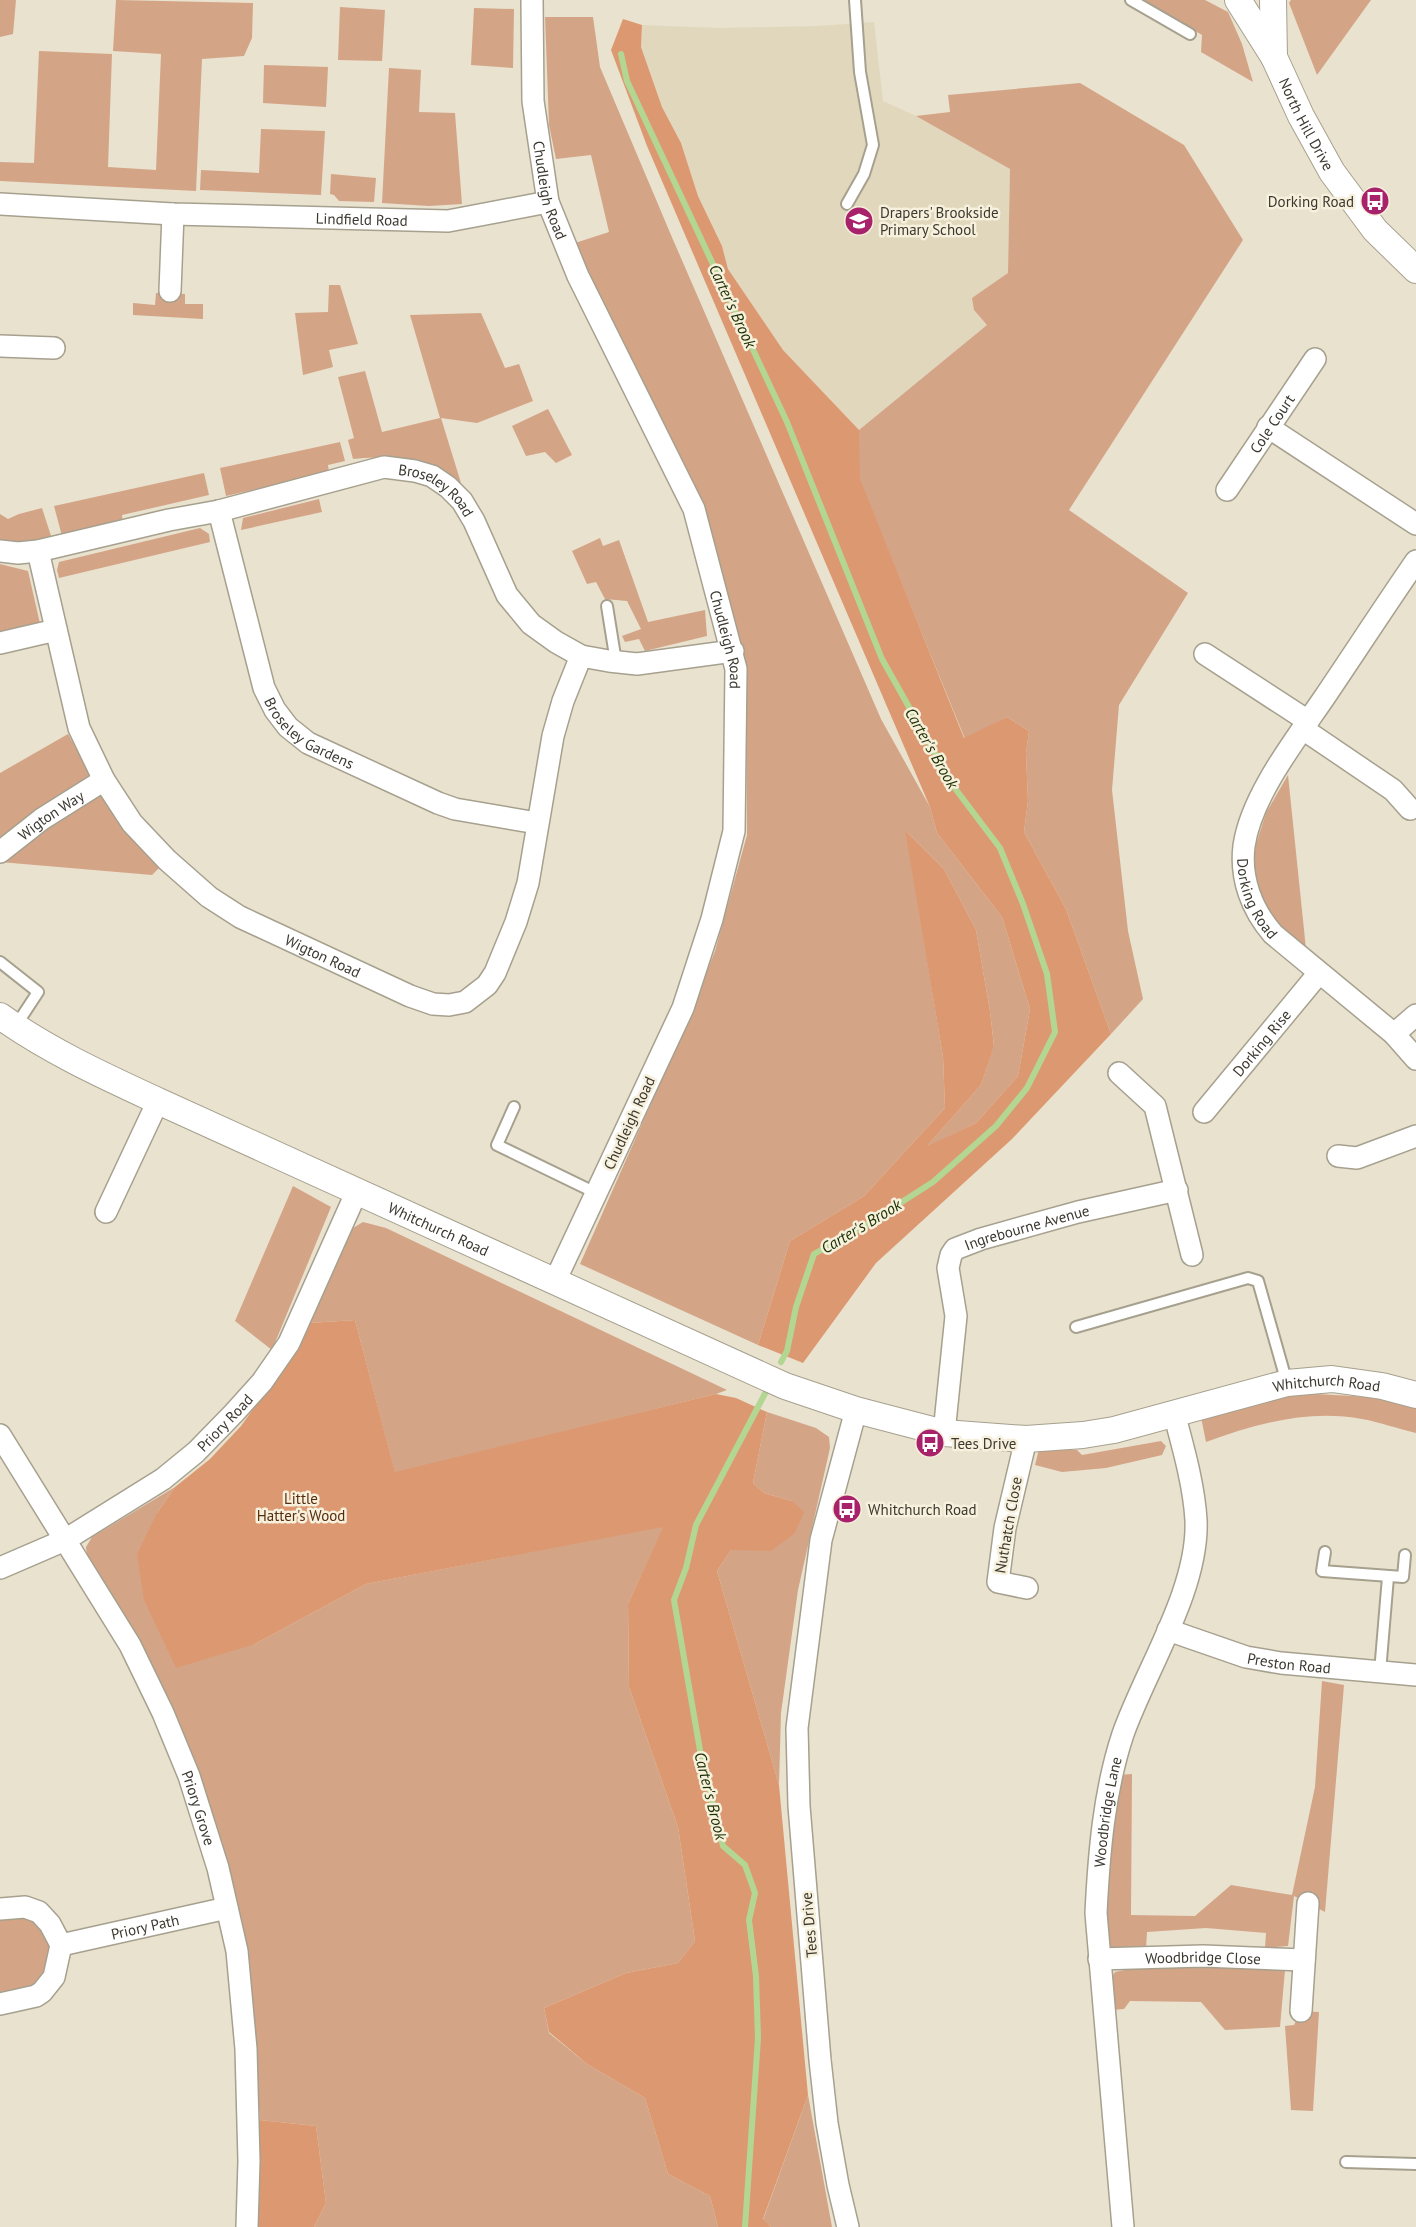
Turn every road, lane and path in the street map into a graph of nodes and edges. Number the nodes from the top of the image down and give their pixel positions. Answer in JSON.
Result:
{"nodes":[{"id":1,"x":532,"y":0,"type":"edge"},
{"id":2,"x":855,"y":0,"type":"edge"},
{"id":3,"x":1131,"y":0,"type":"edge"},
{"id":4,"x":1238,"y":0,"type":"edge"},
{"id":5,"x":1273,"y":0,"type":"edge"},
{"id":6,"x":1190,"y":34,"type":"dead end"},
{"id":7,"x":1274,"y":57,"type":"junction"},
{"id":8,"x":548,"y":202,"type":"junction"},
{"id":9,"x":0,"y":204,"type":"edge"},
{"id":10,"x":847,"y":204,"type":"dead end"},
{"id":11,"x":173,"y":213,"type":"junction"},
{"id":12,"x":1416,"y":270,"type":"edge"},
{"id":13,"x":170,"y":291,"type":"dead end"},
{"id":14,"x":0,"y":346,"type":"edge"},
{"id":15,"x":54,"y":348,"type":"dead end"},
{"id":16,"x":1315,"y":359,"type":"dead end"},
{"id":17,"x":1268,"y":427,"type":"junction"},
{"id":18,"x":1227,"y":490,"type":"dead end"},
{"id":19,"x":219,"y":511,"type":"junction"},
{"id":20,"x":1416,"y":524,"type":"edge"},
{"id":21,"x":0,"y":551,"type":"edge"},
{"id":22,"x":38,"y":551,"type":"junction"},
{"id":23,"x":1416,"y":561,"type":"edge"},
{"id":24,"x":606,"y":606,"type":"dead end"},
{"id":25,"x":56,"y":630,"type":"junction"},
{"id":26,"x":0,"y":643,"type":"edge"},
{"id":27,"x":733,"y":651,"type":"junction"},
{"id":28,"x":1205,"y":654,"type":"dead end"},
{"id":29,"x":581,"y":656,"type":"junction"},
{"id":30,"x":616,"y":662,"type":"junction"},
{"id":31,"x":1306,"y":725,"type":"junction"},
{"id":32,"x":104,"y":780,"type":"junction"},
{"id":33,"x":1410,"y":809,"type":"dead end"},
{"id":34,"x":537,"y":823,"type":"junction"},
{"id":35,"x":0,"y":852,"type":"edge"},
{"id":36,"x":0,"y":962,"type":"edge"},
{"id":37,"x":1319,"y":973,"type":"junction"},
{"id":38,"x":1416,"y":1015,"type":"edge"},
{"id":39,"x":8,"y":1022,"type":"edge"},
{"id":40,"x":1394,"y":1034,"type":"junction"},
{"id":41,"x":1416,"y":1059,"type":"edge"},
{"id":42,"x":1119,"y":1073,"type":"dead end"},
{"id":43,"x":158,"y":1101,"type":"junction"},
{"id":44,"x":514,"y":1107,"type":"dead end"},
{"id":45,"x":1204,"y":1112,"type":"dead end"},
{"id":46,"x":1416,"y":1136,"type":"edge"},
{"id":47,"x":1338,"y":1156,"type":"dead end"},
{"id":48,"x":1177,"y":1190,"type":"junction"},
{"id":49,"x":357,"y":1191,"type":"junction"},
{"id":50,"x":596,"y":1193,"type":"junction"},
{"id":51,"x":106,"y":1212,"type":"dead end"},
{"id":52,"x":1192,"y":1255,"type":"dead end"},
{"id":53,"x":555,"y":1281,"type":"junction"},
{"id":54,"x":1076,"y":1327,"type":"dead end"},
{"id":55,"x":1287,"y":1383,"type":"junction"},
{"id":56,"x":1416,"y":1395,"type":"edge"},
{"id":57,"x":856,"y":1410,"type":"junction"},
{"id":58,"x":1174,"y":1413,"type":"junction"},
{"id":59,"x":944,"y":1433,"type":"junction"},
{"id":60,"x":0,"y":1435,"type":"edge"},
{"id":61,"x":1026,"y":1438,"type":"junction"},
{"id":62,"x":65,"y":1540,"type":"junction"},
{"id":63,"x":1325,"y":1552,"type":"dead end"},
{"id":64,"x":1405,"y":1556,"type":"dead end"},
{"id":65,"x":0,"y":1568,"type":"edge"},
{"id":66,"x":1388,"y":1577,"type":"junction"},
{"id":67,"x":1027,"y":1588,"type":"dead end"},
{"id":68,"x":1168,"y":1630,"type":"junction"},
{"id":69,"x":1380,"y":1672,"type":"junction"},
{"id":70,"x":1416,"y":1675,"type":"edge"},
{"id":71,"x":1308,"y":1903,"type":"dead end"},
{"id":72,"x":227,"y":1908,"type":"junction"},
{"id":73,"x":0,"y":1909,"type":"edge"},
{"id":74,"x":61,"y":1945,"type":"junction"},
{"id":75,"x":1099,"y":1959,"type":"junction"},
{"id":76,"x":1304,"y":1960,"type":"junction"},
{"id":77,"x":0,"y":2004,"type":"edge"},
{"id":78,"x":1301,"y":2011,"type":"dead end"},
{"id":79,"x":1346,"y":2162,"type":"dead end"},
{"id":80,"x":1416,"y":2164,"type":"edge"},
{"id":81,"x":248,"y":2227,"type":"edge"},
{"id":82,"x":848,"y":2227,"type":"edge"},
{"id":83,"x":1123,"y":2227,"type":"edge"}],
"edges":[{"from":1,"to":8,"type":"street","name":"Chudleigh Road"},
{"from":2,"to":10,"type":"lane"},
{"from":3,"to":6,"type":"lane"},
{"from":4,"to":7,"type":"street","name":"North Hill Drive"},
{"from":5,"to":7,"type":"street","name":"North Hill Drive"},
{"from":7,"to":12,"type":"street","name":"North Hill Drive"},
{"from":8,"to":11,"type":"street","name":"Lindfield Road"},
{"from":8,"to":27,"type":"street","name":"Chudleigh Road"},
{"from":9,"to":11,"type":"street","name":"Lindfield Road"},
{"from":11,"to":13,"type":"street"},
{"from":14,"to":15,"type":"street"},
{"from":16,"to":17,"type":"street","name":"Cole Court"},
{"from":17,"to":18,"type":"street","name":"Cole Court"},
{"from":17,"to":20,"type":"street"},
{"from":19,"to":22,"type":"street","name":"Broseley Road"},
{"from":19,"to":29,"type":"street","name":"Broseley Road"},
{"from":19,"to":34,"type":"street","name":"Broseley Gardens"},
{"from":21,"to":22,"type":"street","name":"Broseley Road"},
{"from":22,"to":25,"type":"street","name":"Wigton Road"},
{"from":23,"to":31,"type":"street","name":"Dorking Road"},
{"from":24,"to":30,"type":"lane"},
{"from":25,"to":26,"type":"street"},
{"from":25,"to":32,"type":"street","name":"Wigton Road"},
{"from":27,"to":30,"type":"street","name":"Broseley Road"},
{"from":27,"to":50,"type":"street","name":"Chudleigh Road"},
{"from":28,"to":31,"type":"street"},
{"from":29,"to":30,"type":"street","name":"Broseley Road"},
{"from":29,"to":34,"type":"street","name":"Wigton Road"},
{"from":31,"to":33,"type":"street"},
{"from":31,"to":37,"type":"street","name":"Dorking Road"},
{"from":32,"to":34,"type":"street","name":"Wigton Road"},
{"from":32,"to":35,"type":"street","name":"Wigton Way"},
{"from":36,"to":39,"type":"lane"},
{"from":37,"to":40,"type":"street","name":"Dorking Road"},
{"from":37,"to":45,"type":"street","name":"Dorking Rise"},
{"from":38,"to":40,"type":"street"},
{"from":39,"to":43,"type":"street","name":"Whitchurch Road"},
{"from":40,"to":41,"type":"street","name":"Dorking Road"},
{"from":42,"to":48,"type":"street"},
{"from":43,"to":49,"type":"street","name":"Whitchurch Road"},
{"from":43,"to":51,"type":"street"},
{"from":44,"to":50,"type":"lane"},
{"from":46,"to":47,"type":"street"},
{"from":48,"to":52,"type":"street"},
{"from":48,"to":59,"type":"street","name":"Ingrebourne Avenue"},
{"from":49,"to":53,"type":"street","name":"Whitchurch Road"},
{"from":49,"to":62,"type":"street","name":"Priory Road"},
{"from":50,"to":53,"type":"street","name":"Chudleigh Road"},
{"from":53,"to":57,"type":"street","name":"Whitchurch Road"},
{"from":54,"to":55,"type":"lane"},
{"from":55,"to":56,"type":"street","name":"Whitchurch Road"},
{"from":55,"to":58,"type":"street","name":"Whitchurch Road"},
{"from":57,"to":59,"type":"street","name":"Whitchurch Road"},
{"from":57,"to":82,"type":"street","name":"Tees Drive"},
{"from":58,"to":61,"type":"street","name":"Whitchurch Road"},
{"from":58,"to":68,"type":"street","name":"Woodbridge Lane"},
{"from":59,"to":61,"type":"street","name":"Whitchurch Road"},
{"from":60,"to":62,"type":"street","name":"Priory Grove"},
{"from":61,"to":67,"type":"street","name":"Nuthatch Close"},
{"from":62,"to":65,"type":"street","name":"Priory Road"},
{"from":62,"to":72,"type":"street","name":"Priory Grove"},
{"from":63,"to":66,"type":"lane"},
{"from":64,"to":66,"type":"lane"},
{"from":66,"to":69,"type":"lane"},
{"from":68,"to":69,"type":"street","name":"Preston Road"},
{"from":68,"to":75,"type":"street","name":"Woodbridge Lane"},
{"from":69,"to":70,"type":"street","name":"Preston Road"},
{"from":71,"to":76,"type":"street"},
{"from":72,"to":74,"type":"street","name":"Priory Path"},
{"from":72,"to":81,"type":"street","name":"Priory Grove"},
{"from":73,"to":74,"type":"street"},
{"from":74,"to":77,"type":"street"},
{"from":75,"to":76,"type":"street","name":"Woodbridge Close"},
{"from":75,"to":83,"type":"street","name":"Woodbridge Lane"},
{"from":76,"to":78,"type":"street"},
{"from":79,"to":80,"type":"lane"}]}
